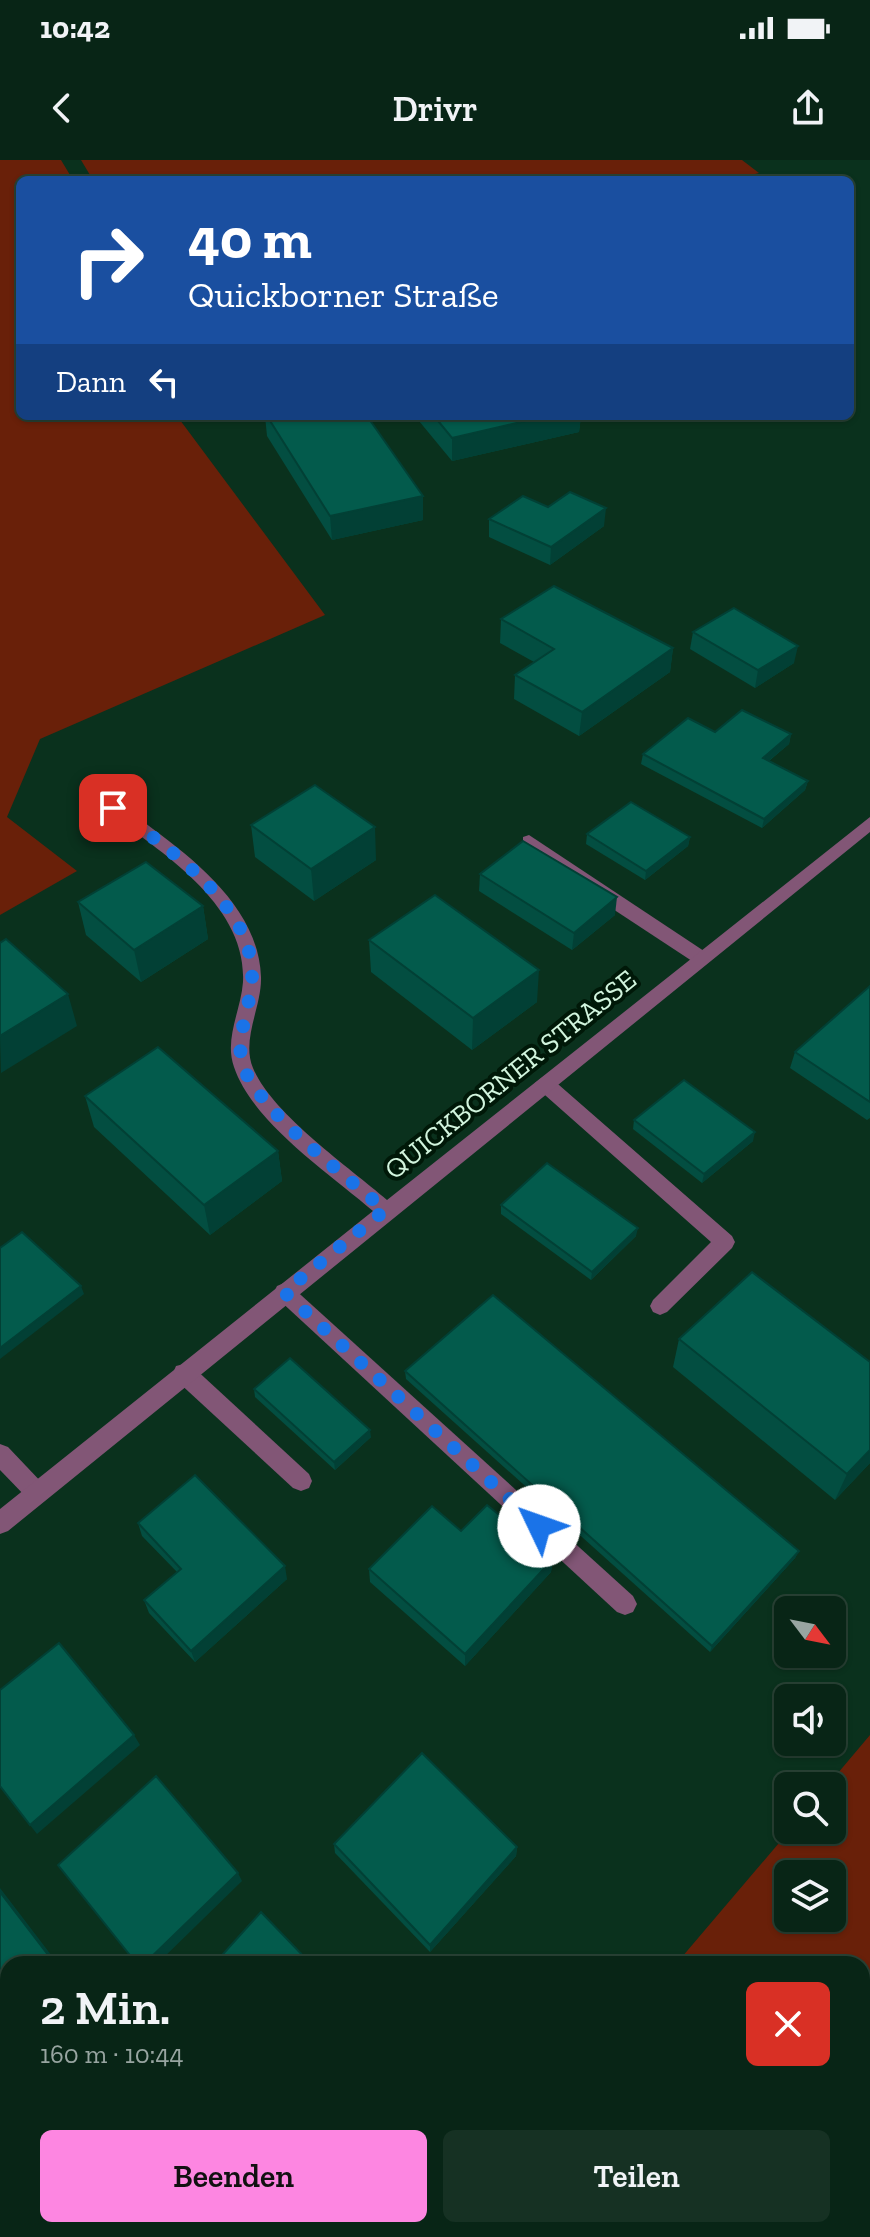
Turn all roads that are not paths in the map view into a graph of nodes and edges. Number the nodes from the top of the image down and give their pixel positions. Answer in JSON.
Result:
{"nodes":[{"id":1,"x":113,"y":808,"type":"dead end"},
{"id":2,"x":870,"y":823,"type":"edge"},
{"id":3,"x":529,"y":841,"type":"edge"},
{"id":4,"x":701,"y":958,"type":"junction"},
{"id":5,"x":544,"y":1083,"type":"junction"},
{"id":6,"x":385,"y":1210,"type":"junction"},
{"id":7,"x":284,"y":1292,"type":"junction"},
{"id":8,"x":660,"y":1306,"type":"dead end"},
{"id":9,"x":184,"y":1373,"type":"junction"},
{"id":10,"x":0,"y":1454,"type":"edge"},
{"id":11,"x":301,"y":1481,"type":"dead end"},
{"id":12,"x":37,"y":1493,"type":"junction"},
{"id":13,"x":0,"y":1523,"type":"edge"},
{"id":14,"x":625,"y":1604,"type":"dead end"}],
"edges":[{"from":1,"to":6,"type":"street"},
{"from":2,"to":4,"type":"street","name":"QUICKBORNER STRASSE"},
{"from":3,"to":4,"type":"street"},
{"from":4,"to":5,"type":"street","name":"QUICKBORNER STRASSE"},
{"from":5,"to":6,"type":"street","name":"QUICKBORNER STRASSE"},
{"from":5,"to":8,"type":"street"},
{"from":6,"to":7,"type":"street","name":"QUICKBORNER STRASSE"},
{"from":7,"to":9,"type":"street","name":"QUICKBORNER STRASSE"},
{"from":7,"to":14,"type":"street"},
{"from":9,"to":11,"type":"street"},
{"from":9,"to":12,"type":"street","name":"QUICKBORNER STRASSE"},
{"from":10,"to":12,"type":"street"},
{"from":12,"to":13,"type":"street","name":"QUICKBORNER STRASSE"}]}
